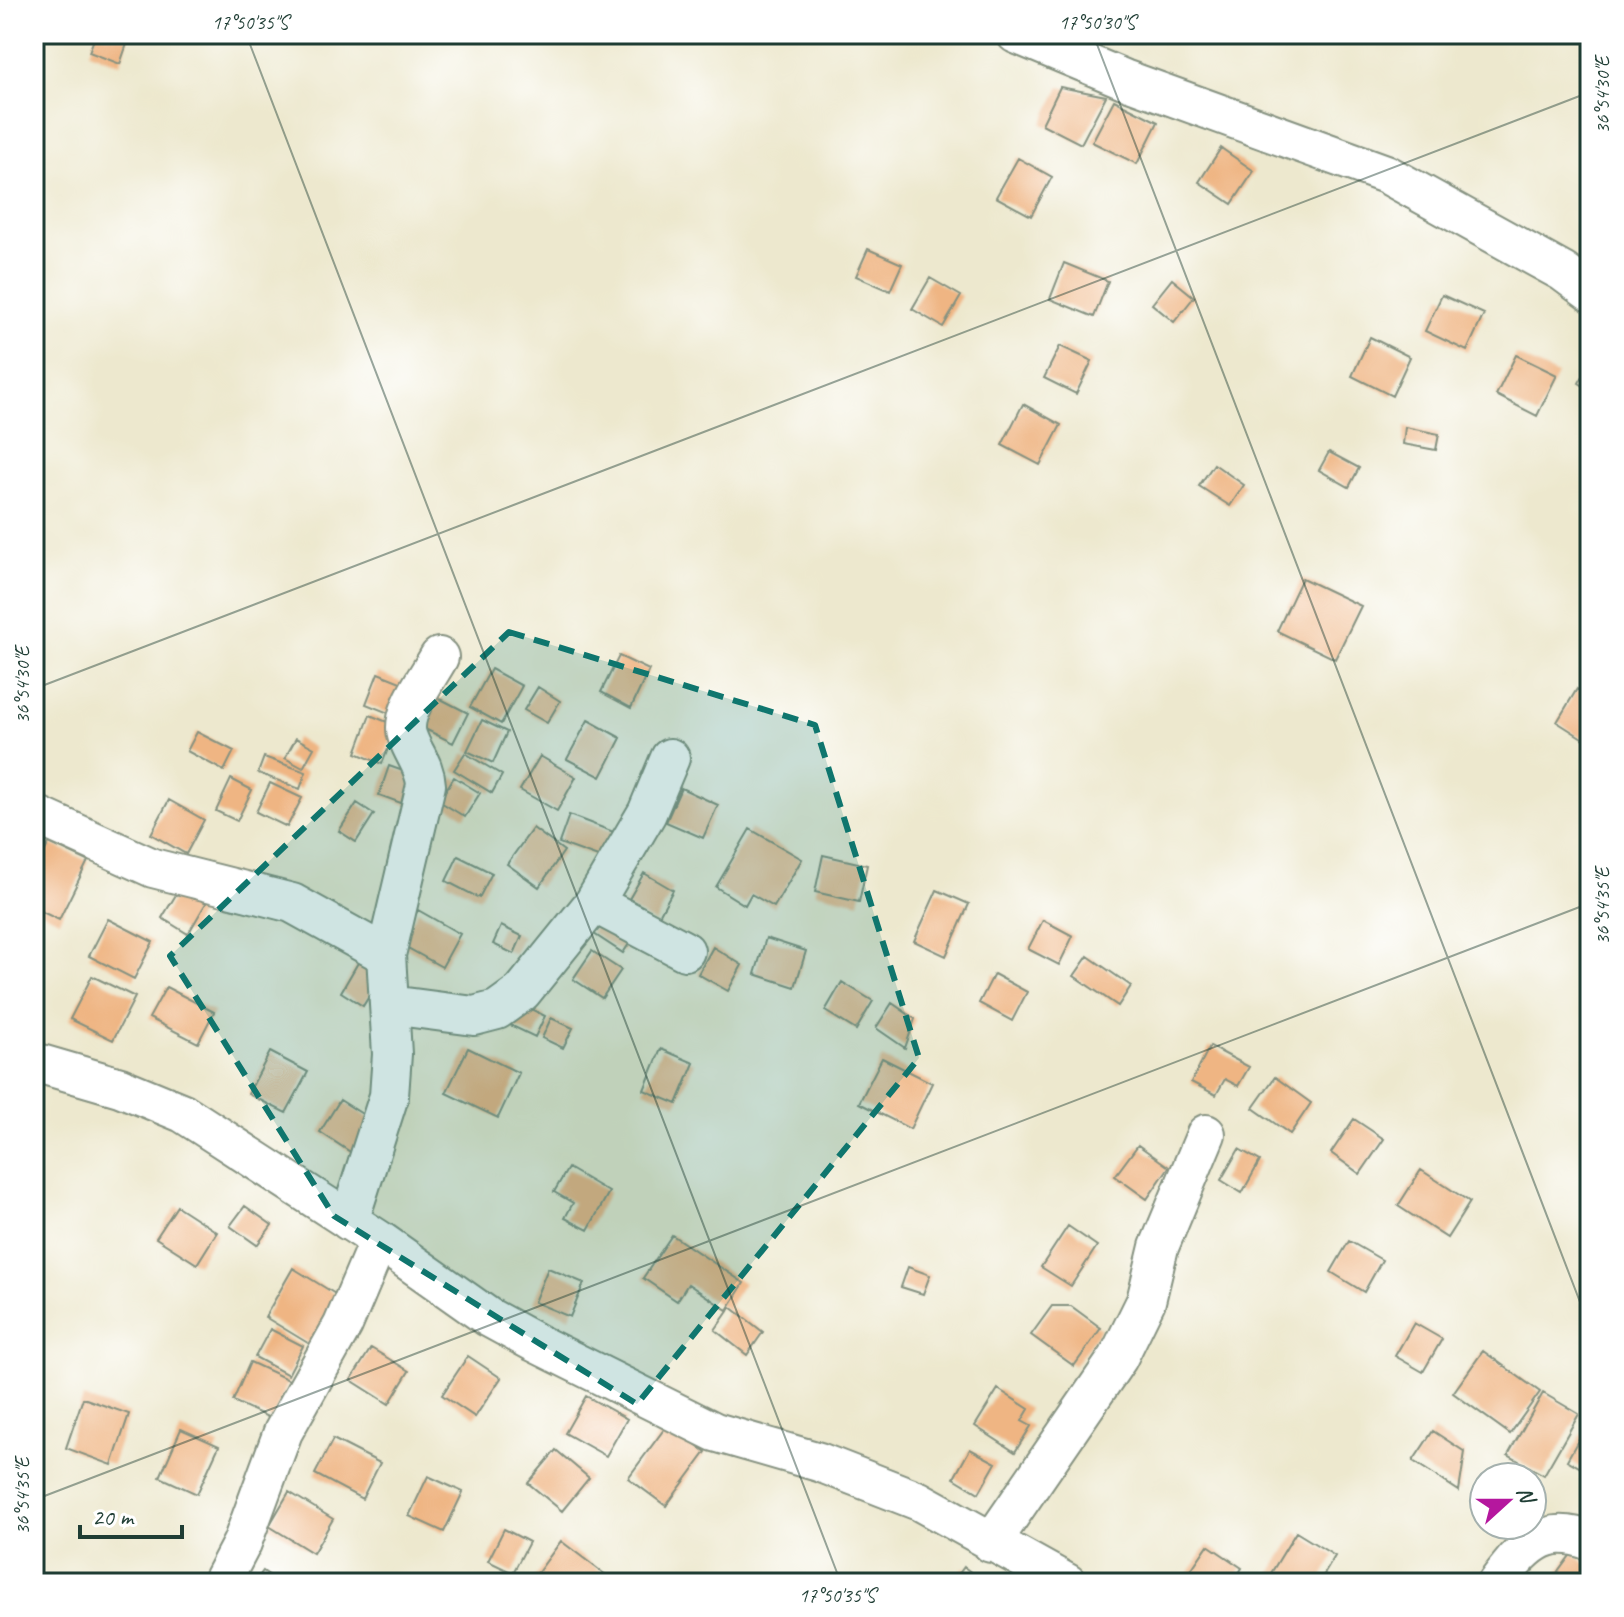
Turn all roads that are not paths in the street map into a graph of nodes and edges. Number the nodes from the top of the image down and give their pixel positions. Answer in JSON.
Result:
{"nodes":[{"id":1,"x":1016,"y":34,"type":"edge"},
{"id":2,"x":1590,"y":292,"type":"edge"},
{"id":3,"x":439,"y":657,"type":"dead end"},
{"id":4,"x":670,"y":758,"type":"dead end"},
{"id":5,"x":34,"y":814,"type":"edge"},
{"id":6,"x":594,"y":903,"type":"junction"},
{"id":7,"x":685,"y":951,"type":"dead end"},
{"id":8,"x":386,"y":955,"type":"junction"},
{"id":9,"x":390,"y":1005,"type":"junction"},
{"id":10,"x":34,"y":1062,"type":"edge"},
{"id":11,"x":1206,"y":1134,"type":"dead end"},
{"id":12,"x":364,"y":1231,"type":"junction"},
{"id":13,"x":1590,"y":1541,"type":"edge"},
{"id":14,"x":991,"y":1543,"type":"junction"},
{"id":15,"x":221,"y":1583,"type":"edge"},
{"id":16,"x":1067,"y":1583,"type":"edge"},
{"id":17,"x":1497,"y":1583,"type":"edge"}],
"edges":[{"from":1,"to":2,"type":"street"},
{"from":3,"to":8,"type":"street"},
{"from":4,"to":6,"type":"street"},
{"from":5,"to":8,"type":"street"},
{"from":6,"to":7,"type":"street"},
{"from":6,"to":9,"type":"street"},
{"from":8,"to":9,"type":"street"},
{"from":9,"to":12,"type":"street"},
{"from":10,"to":12,"type":"street"},
{"from":11,"to":14,"type":"street"},
{"from":12,"to":14,"type":"street"},
{"from":12,"to":15,"type":"street"},
{"from":13,"to":17,"type":"street"},
{"from":14,"to":16,"type":"street"}]}
